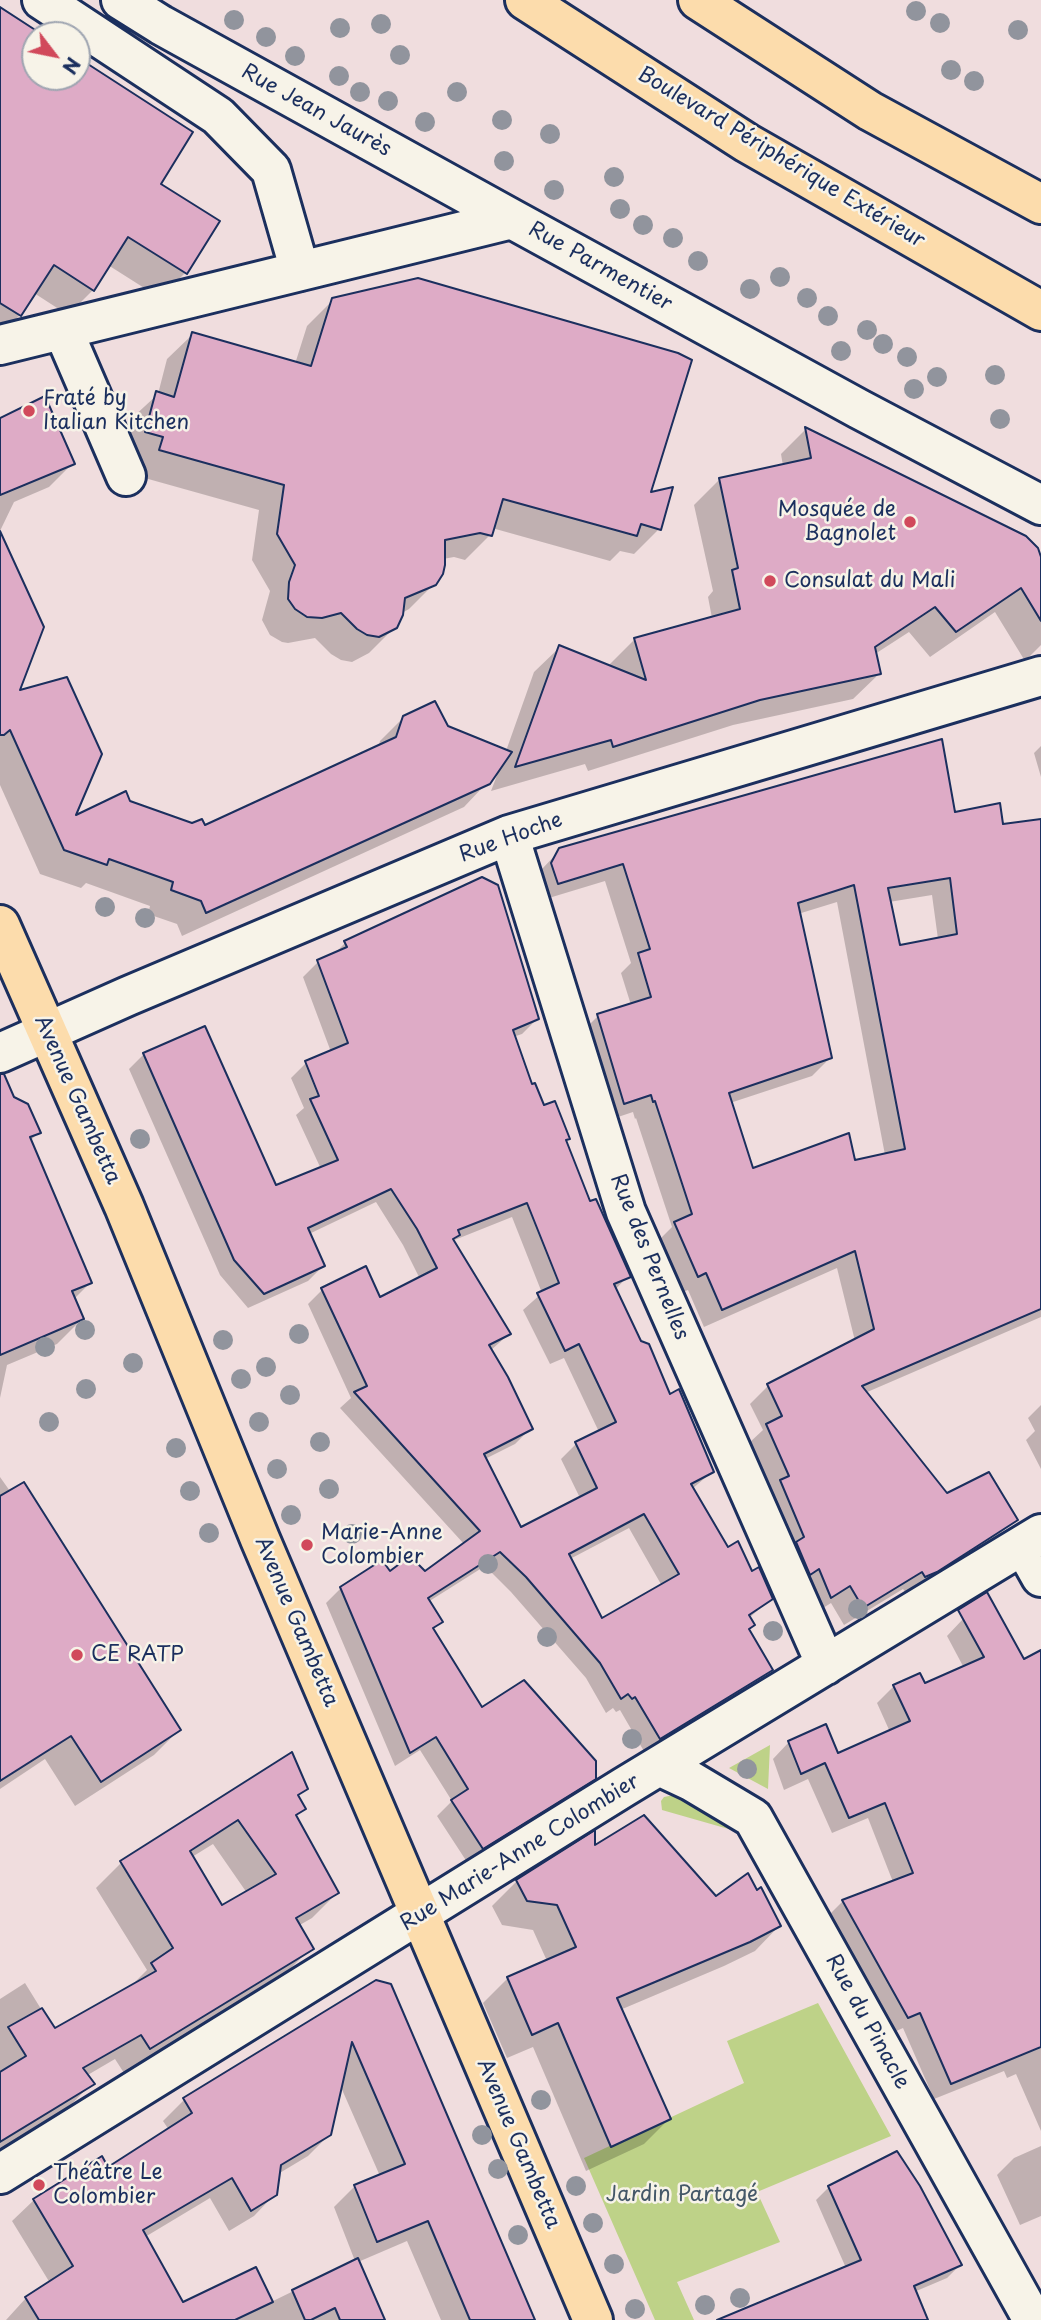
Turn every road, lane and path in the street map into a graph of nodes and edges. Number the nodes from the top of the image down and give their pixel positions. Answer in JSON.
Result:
{"nodes":[{"id":1,"x":42,"y":0,"type":"edge"},
{"id":2,"x":121,"y":0,"type":"edge"},
{"id":3,"x":525,"y":0,"type":"edge"},
{"id":4,"x":698,"y":0,"type":"edge"},
{"id":5,"x":1041,"y":204,"type":"edge"},
{"id":6,"x":512,"y":219,"type":"junction"},
{"id":7,"x":300,"y":271,"type":"junction"},
{"id":8,"x":1041,"y":311,"type":"edge"},
{"id":9,"x":63,"y":330,"type":"junction"},
{"id":10,"x":0,"y":345,"type":"edge"},
{"id":11,"x":125,"y":476,"type":"dead end"},
{"id":12,"x":1041,"y":505,"type":"edge"},
{"id":13,"x":1041,"y":676,"type":"edge"},
{"id":14,"x":509,"y":835,"type":"junction"},
{"id":15,"x":0,"y":925,"type":"edge"},
{"id":16,"x":47,"y":1032,"type":"junction"},
{"id":17,"x":0,"y":1053,"type":"edge"},
{"id":18,"x":1035,"y":1552,"type":"edge"},
{"id":19,"x":826,"y":1665,"type":"junction"},
{"id":20,"x":659,"y":1766,"type":"junction"},
{"id":21,"x":421,"y":1914,"type":"junction"},
{"id":22,"x":0,"y":2174,"type":"edge"},
{"id":23,"x":593,"y":2320,"type":"edge"},
{"id":24,"x":1033,"y":2320,"type":"edge"}],
"edges":[{"from":1,"to":7,"type":"street"},
{"from":2,"to":6,"type":"street","name":"Rue Jean Jaurès"},
{"from":3,"to":8,"type":"main road","name":"Boulevard Périphérique Extérieur"},
{"from":4,"to":5,"type":"main road"},
{"from":6,"to":7,"type":"street","name":"Rue Parmentier"},
{"from":6,"to":12,"type":"street","name":"Rue Parmentier"},
{"from":7,"to":9,"type":"street","name":"Rue Parmentier"},
{"from":9,"to":10,"type":"street","name":"Rue Parmentier"},
{"from":9,"to":11,"type":"street"},
{"from":13,"to":14,"type":"street","name":"Rue Hoche"},
{"from":14,"to":16,"type":"street","name":"Rue Hoche"},
{"from":14,"to":19,"type":"street","name":"Rue des Pernelles"},
{"from":15,"to":16,"type":"main road","name":"Avenue Gambetta"},
{"from":16,"to":17,"type":"street","name":"Rue Hoche"},
{"from":16,"to":21,"type":"main road","name":"Avenue Gambetta"},
{"from":18,"to":19,"type":"street","name":"Rue Marie-Anne Colombier"},
{"from":19,"to":20,"type":"street","name":"Rue Marie-Anne Colombier"},
{"from":20,"to":21,"type":"street","name":"Rue Marie-Anne Colombier"},
{"from":20,"to":24,"type":"street","name":"Rue du Pinacle"},
{"from":21,"to":22,"type":"street","name":"Rue Marie-Anne Colombier"},
{"from":21,"to":23,"type":"main road","name":"Avenue Gambetta"}]}
